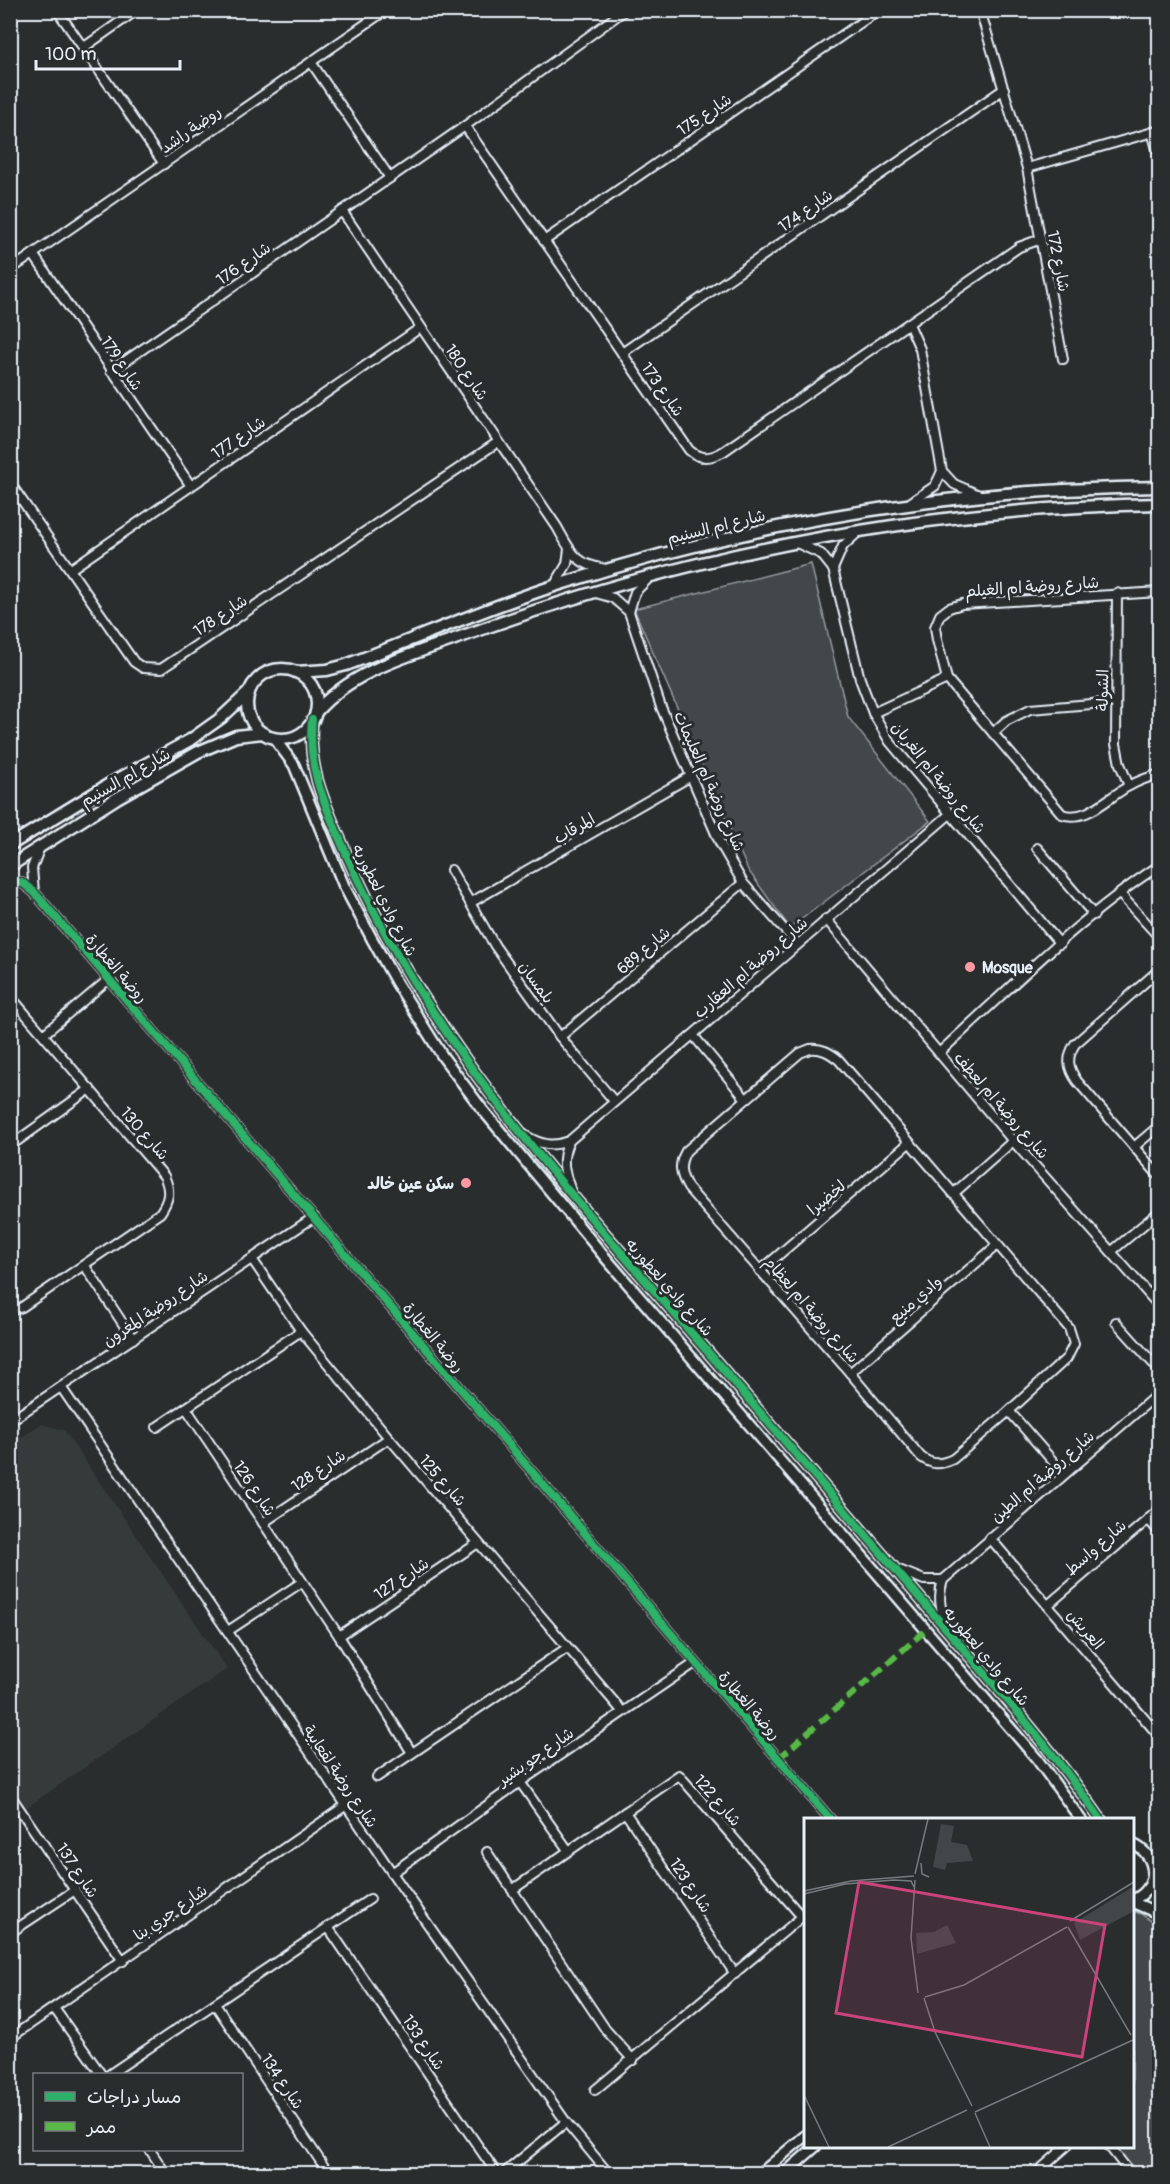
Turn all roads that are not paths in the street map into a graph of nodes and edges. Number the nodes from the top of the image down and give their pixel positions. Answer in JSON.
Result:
{"nodes":[{"id":1,"x":57,"y":10,"type":"edge"},
{"id":2,"x":137,"y":10,"type":"edge"},
{"id":3,"x":386,"y":10,"type":"edge"},
{"id":4,"x":625,"y":10,"type":"edge"},
{"id":5,"x":879,"y":10,"type":"edge"},
{"id":6,"x":980,"y":10,"type":"edge"},
{"id":7,"x":83,"y":48,"type":"junction"},
{"id":8,"x":311,"y":62,"type":"junction"},
{"id":9,"x":1004,"y":89,"type":"junction"},
{"id":10,"x":465,"y":126,"type":"junction"},
{"id":11,"x":1156,"y":131,"type":"edge"},
{"id":12,"x":1160,"y":159,"type":"edge"},
{"id":13,"x":164,"y":164,"type":"junction"},
{"id":14,"x":1027,"y":168,"type":"junction"},
{"id":15,"x":390,"y":177,"type":"junction"},
{"id":16,"x":342,"y":211,"type":"junction"},
{"id":17,"x":1041,"y":239,"type":"junction"},
{"id":18,"x":544,"y":241,"type":"junction"},
{"id":19,"x":33,"y":254,"type":"junction"},
{"id":20,"x":10,"y":270,"type":"edge"},
{"id":21,"x":909,"y":324,"type":"junction"},
{"id":22,"x":420,"y":328,"type":"junction"},
{"id":23,"x":622,"y":353,"type":"junction"},
{"id":24,"x":1063,"y":358,"type":"dead end"},
{"id":25,"x":111,"y":371,"type":"junction"},
{"id":26,"x":498,"y":442,"type":"junction"},
{"id":27,"x":942,"y":471,"type":"junction"},
{"id":28,"x":10,"y":483,"type":"edge"},
{"id":29,"x":191,"y":486,"type":"junction"},
{"id":30,"x":1160,"y":487,"type":"edge"},
{"id":31,"x":980,"y":496,"type":"junction"},
{"id":32,"x":1160,"y":504,"type":"edge"},
{"id":33,"x":902,"y":506,"type":"junction"},
{"id":34,"x":861,"y":531,"type":"junction"},
{"id":35,"x":796,"y":543,"type":"junction"},
{"id":36,"x":569,"y":549,"type":"junction"},
{"id":37,"x":71,"y":569,"type":"junction"},
{"id":38,"x":610,"y":569,"type":"junction"},
{"id":39,"x":833,"y":569,"type":"junction"},
{"id":40,"x":650,"y":577,"type":"junction"},
{"id":41,"x":554,"y":586,"type":"junction"},
{"id":42,"x":1160,"y":592,"type":"edge"},
{"id":43,"x":594,"y":593,"type":"junction"},
{"id":44,"x":1117,"y":593,"type":"junction"},
{"id":45,"x":629,"y":612,"type":"junction"},
{"id":46,"x":296,"y":672,"type":"junction"},
{"id":47,"x":947,"y":679,"type":"junction"},
{"id":48,"x":249,"y":692,"type":"junction"},
{"id":49,"x":1116,"y":702,"type":"junction"},
{"id":50,"x":873,"y":713,"type":"junction"},
{"id":51,"x":314,"y":716,"type":"junction"},
{"id":52,"x":263,"y":733,"type":"junction"},
{"id":53,"x":993,"y":733,"type":"junction"},
{"id":54,"x":274,"y":738,"type":"junction"},
{"id":55,"x":1160,"y":774,"type":"edge"},
{"id":56,"x":691,"y":776,"type":"junction"},
{"id":57,"x":1129,"y":786,"type":"junction"},
{"id":58,"x":950,"y":814,"type":"junction"},
{"id":59,"x":10,"y":845,"type":"edge"},
{"id":60,"x":42,"y":845,"type":"junction"},
{"id":61,"x":1036,"y":848,"type":"dead end"},
{"id":62,"x":1160,"y":865,"type":"edge"},
{"id":63,"x":10,"y":866,"type":"edge"},
{"id":64,"x":451,"y":870,"type":"dead end"},
{"id":65,"x":10,"y":879,"type":"edge"},
{"id":66,"x":743,"y":883,"type":"junction"},
{"id":67,"x":34,"y":892,"type":"junction"},
{"id":68,"x":1120,"y":894,"type":"junction"},
{"id":69,"x":470,"y":903,"type":"junction"},
{"id":70,"x":1094,"y":915,"type":"junction"},
{"id":71,"x":826,"y":919,"type":"junction"},
{"id":72,"x":1160,"y":938,"type":"edge"},
{"id":73,"x":797,"y":944,"type":"junction"},
{"id":74,"x":1060,"y":944,"type":"junction"},
{"id":75,"x":1160,"y":969,"type":"edge"},
{"id":76,"x":109,"y":979,"type":"junction"},
{"id":77,"x":10,"y":996,"type":"edge"},
{"id":78,"x":44,"y":1034,"type":"junction"},
{"id":79,"x":693,"y":1035,"type":"junction"},
{"id":80,"x":560,"y":1037,"type":"junction"},
{"id":81,"x":939,"y":1053,"type":"junction"},
{"id":82,"x":90,"y":1089,"type":"junction"},
{"id":83,"x":745,"y":1098,"type":"junction"},
{"id":84,"x":614,"y":1101,"type":"junction"},
{"id":85,"x":1160,"y":1125,"type":"edge"},
{"id":86,"x":520,"y":1132,"type":"junction"},
{"id":87,"x":569,"y":1141,"type":"junction"},
{"id":88,"x":1013,"y":1141,"type":"junction"},
{"id":89,"x":909,"y":1143,"type":"junction"},
{"id":90,"x":10,"y":1146,"type":"edge"},
{"id":91,"x":1134,"y":1147,"type":"junction"},
{"id":92,"x":1160,"y":1177,"type":"edge"},
{"id":93,"x":953,"y":1194,"type":"junction"},
{"id":94,"x":573,"y":1195,"type":"junction"},
{"id":95,"x":1160,"y":1211,"type":"edge"},
{"id":96,"x":314,"y":1217,"type":"junction"},
{"id":97,"x":997,"y":1245,"type":"junction"},
{"id":98,"x":1112,"y":1251,"type":"junction"},
{"id":99,"x":252,"y":1259,"type":"junction"},
{"id":100,"x":85,"y":1266,"type":"junction"},
{"id":101,"x":760,"y":1271,"type":"junction"},
{"id":102,"x":1160,"y":1307,"type":"edge"},
{"id":103,"x":10,"y":1311,"type":"edge"},
{"id":104,"x":1116,"y":1322,"type":"dead end"},
{"id":105,"x":301,"y":1331,"type":"junction"},
{"id":106,"x":133,"y":1340,"type":"junction"},
{"id":107,"x":1160,"y":1371,"type":"edge"},
{"id":108,"x":850,"y":1373,"type":"junction"},
{"id":109,"x":61,"y":1387,"type":"junction"},
{"id":110,"x":1160,"y":1392,"type":"edge"},
{"id":111,"x":186,"y":1408,"type":"junction"},
{"id":112,"x":1009,"y":1411,"type":"junction"},
{"id":113,"x":10,"y":1421,"type":"edge"},
{"id":114,"x":157,"y":1427,"type":"dead end"},
{"id":115,"x":389,"y":1438,"type":"junction"},
{"id":116,"x":1064,"y":1474,"type":"junction"},
{"id":117,"x":1160,"y":1509,"type":"edge"},
{"id":118,"x":1148,"y":1519,"type":"junction"},
{"id":119,"x":263,"y":1523,"type":"junction"},
{"id":120,"x":1160,"y":1533,"type":"edge"},
{"id":121,"x":990,"y":1538,"type":"junction"},
{"id":122,"x":478,"y":1543,"type":"junction"},
{"id":123,"x":893,"y":1567,"type":"junction"},
{"id":124,"x":943,"y":1580,"type":"junction"},
{"id":125,"x":302,"y":1582,"type":"junction"},
{"id":126,"x":1048,"y":1605,"type":"junction"},
{"id":127,"x":228,"y":1631,"type":"junction"},
{"id":128,"x":950,"y":1634,"type":"junction"},
{"id":129,"x":339,"y":1636,"type":"junction"},
{"id":130,"x":567,"y":1648,"type":"junction"},
{"id":131,"x":695,"y":1663,"type":"junction"},
{"id":132,"x":622,"y":1712,"type":"junction"},
{"id":133,"x":1160,"y":1737,"type":"edge"},
{"id":134,"x":412,"y":1753,"type":"junction"},
{"id":135,"x":377,"y":1777,"type":"dead end"},
{"id":136,"x":520,"y":1782,"type":"junction"},
{"id":137,"x":10,"y":1795,"type":"edge"},
{"id":138,"x":345,"y":1806,"type":"junction"},
{"id":139,"x":625,"y":1812,"type":"junction"},
{"id":140,"x":829,"y":1818,"type":"edge"},
{"id":141,"x":1080,"y":1818,"type":"edge"},
{"id":142,"x":1100,"y":1818,"type":"edge"},
{"id":143,"x":1134,"y":1845,"type":"edge"},
{"id":144,"x":568,"y":1850,"type":"junction"},
{"id":145,"x":486,"y":1852,"type":"dead end"},
{"id":146,"x":392,"y":1873,"type":"junction"},
{"id":147,"x":1154,"y":1873,"type":"junction"},
{"id":148,"x":1160,"y":1884,"type":"edge"},
{"id":149,"x":75,"y":1890,"type":"junction"},
{"id":150,"x":512,"y":1890,"type":"junction"},
{"id":151,"x":370,"y":1899,"type":"dead end"},
{"id":152,"x":1134,"y":1900,"type":"edge"},
{"id":153,"x":1134,"y":1902,"type":"edge"},
{"id":154,"x":1160,"y":1914,"type":"edge"},
{"id":155,"x":804,"y":1916,"type":"edge"},
{"id":156,"x":328,"y":1927,"type":"junction"},
{"id":157,"x":10,"y":1933,"type":"edge"},
{"id":158,"x":123,"y":1961,"type":"junction"},
{"id":159,"x":735,"y":1974,"type":"junction"},
{"id":160,"x":215,"y":2004,"type":"junction"},
{"id":161,"x":54,"y":2008,"type":"junction"},
{"id":162,"x":10,"y":2038,"type":"edge"},
{"id":163,"x":633,"y":2060,"type":"junction"},
{"id":164,"x":99,"y":2073,"type":"edge"},
{"id":165,"x":112,"y":2073,"type":"edge"},
{"id":166,"x":596,"y":2090,"type":"dead end"},
{"id":167,"x":566,"y":2122,"type":"junction"},
{"id":168,"x":804,"y":2137,"type":"edge"},
{"id":169,"x":814,"y":2148,"type":"edge"},
{"id":170,"x":1065,"y":2148,"type":"edge"},
{"id":171,"x":1111,"y":2148,"type":"edge"},
{"id":172,"x":151,"y":2151,"type":"edge"},
{"id":173,"x":166,"y":2174,"type":"edge"},
{"id":174,"x":329,"y":2174,"type":"edge"},
{"id":175,"x":497,"y":2174,"type":"edge"},
{"id":176,"x":503,"y":2174,"type":"edge"},
{"id":177,"x":609,"y":2174,"type":"edge"},
{"id":178,"x":760,"y":2174,"type":"edge"},
{"id":179,"x":784,"y":2174,"type":"edge"},
{"id":180,"x":1035,"y":2174,"type":"edge"},
{"id":181,"x":1131,"y":2174,"type":"edge"}],
"edges":[{"from":1,"to":7,"type":"street"},
{"from":2,"to":7,"type":"street"},
{"from":3,"to":8,"type":"street","name":"روضة راشد"},
{"from":4,"to":10,"type":"street","name":"شارع 176"},
{"from":5,"to":18,"type":"street","name":"شارع 175"},
{"from":6,"to":9,"type":"street","name":"شارع 172"},
{"from":7,"to":13,"type":"street"},
{"from":8,"to":13,"type":"street","name":"روضة راشد"},
{"from":8,"to":15,"type":"street"},
{"from":9,"to":14,"type":"street","name":"شارع 172"},
{"from":9,"to":23,"type":"street","name":"شارع 174"},
{"from":10,"to":15,"type":"street","name":"شارع 176"},
{"from":10,"to":18,"type":"street","name":"شارع 173"},
{"from":11,"to":12,"type":"street"},
{"from":11,"to":14,"type":"street"},
{"from":13,"to":19,"type":"street","name":"روضة راشد"},
{"from":14,"to":17,"type":"street","name":"شارع 172"},
{"from":15,"to":16,"type":"street","name":"شارع 176"},
{"from":16,"to":22,"type":"street","name":"شارع 180"},
{"from":16,"to":25,"type":"street","name":"شارع 176"},
{"from":17,"to":21,"type":"street","name":"شارع 173"},
{"from":17,"to":24,"type":"street","name":"شارع 172"},
{"from":18,"to":23,"type":"street","name":"شارع 173"},
{"from":19,"to":20,"type":"street","name":"روضة راشد"},
{"from":19,"to":25,"type":"street","name":"شارع 179"},
{"from":21,"to":23,"type":"street","name":"شارع 173"},
{"from":21,"to":27,"type":"street"},
{"from":22,"to":26,"type":"street","name":"شارع 180"},
{"from":22,"to":29,"type":"street","name":"شارع 177"},
{"from":25,"to":29,"type":"street","name":"شارع 179"},
{"from":26,"to":36,"type":"street","name":"شارع 180"},
{"from":26,"to":37,"type":"street","name":"شارع 178"},
{"from":27,"to":31,"type":"street"},
{"from":27,"to":33,"type":"street"},
{"from":28,"to":37,"type":"street","name":"شارع 178"},
{"from":29,"to":37,"type":"street","name":"شارع 177"},
{"from":30,"to":31,"type":"main road","name":"شارع ام السنيم"},
{"from":31,"to":33,"type":"main road","name":"شارع ام السنيم"},
{"from":32,"to":34,"type":"main road","name":"شارع ام السنيم"},
{"from":33,"to":38,"type":"main road","name":"شارع ام السنيم"},
{"from":34,"to":35,"type":"main road","name":"شارع ام السنيم"},
{"from":34,"to":39,"type":"street"},
{"from":35,"to":39,"type":"street"},
{"from":35,"to":40,"type":"main road","name":"شارع ام السنيم"},
{"from":36,"to":38,"type":"street","name":"شارع 180"},
{"from":36,"to":41,"type":"street"},
{"from":38,"to":41,"type":"main road","name":"شارع ام السنيم"},
{"from":39,"to":50,"type":"street","name":"شارع روضة ام الغربان"},
{"from":40,"to":43,"type":"main road","name":"شارع ام السنيم"},
{"from":40,"to":45,"type":"street"},
{"from":41,"to":46,"type":"main road","name":"شارع ام السنيم"},
{"from":42,"to":44,"type":"street","name":"شارع روضة ام الغيلم"},
{"from":43,"to":45,"type":"street"},
{"from":43,"to":51,"type":"main road","name":"شارع ام السنيم"},
{"from":44,"to":47,"type":"street","name":"شارع روضة ام الغيلم"},
{"from":44,"to":49,"type":"street","name":"الشولة"},
{"from":45,"to":56,"type":"street","name":"شارع روضة ام العليمات"},
{"from":46,"to":48,"type":"main road"},
{"from":46,"to":51,"type":"main road"},
{"from":47,"to":50,"type":"street"},
{"from":47,"to":53,"type":"street","name":"شارع روضة ام الغيلم"},
{"from":48,"to":52,"type":"main road"},
{"from":48,"to":59,"type":"main road","name":"شارع ام السنيم"},
{"from":49,"to":53,"type":"street"},
{"from":49,"to":57,"type":"street","name":"الشولة"},
{"from":50,"to":58,"type":"street","name":"شارع روضة ام الغربان"},
{"from":51,"to":54,"type":"main road"},
{"from":51,"to":86,"type":"street","name":"شارع وادي لعطوريه"},
{"from":52,"to":54,"type":"main road"},
{"from":52,"to":60,"type":"main road","name":"شارع ام السنيم"},
{"from":53,"to":57,"type":"street","name":"شارع روضة ام الغيلم"},
{"from":54,"to":141,"type":"street","name":"شارع وادي لعطوريه"},
{"from":55,"to":57,"type":"street","name":"شارع روضة ام الغيلم"},
{"from":56,"to":66,"type":"street","name":"شارع روضة ام العليمات"},
{"from":56,"to":69,"type":"street","name":"المرقاب"},
{"from":58,"to":71,"type":"street","name":"شارع روضة ام العقارب"},
{"from":58,"to":74,"type":"street","name":"شارع روضة ام الغربان"},
{"from":60,"to":63,"type":"main road","name":"شارع ام السنيم"},
{"from":60,"to":67,"type":"street"},
{"from":61,"to":70,"type":"street"},
{"from":62,"to":68,"type":"street"},
{"from":64,"to":69,"type":"street","name":"بلمسان"},
{"from":65,"to":67,"type":"street","name":"روضة الغطارة"},
{"from":66,"to":73,"type":"street","name":"شارع روضة ام العليمات"},
{"from":66,"to":80,"type":"street","name":"شارع 689"},
{"from":67,"to":76,"type":"street","name":"روضة الغطارة"},
{"from":68,"to":70,"type":"street"},
{"from":68,"to":72,"type":"street"},
{"from":69,"to":80,"type":"street","name":"بلمسان"},
{"from":70,"to":74,"type":"street"},
{"from":71,"to":73,"type":"street","name":"شارع روضة ام العقارب"},
{"from":71,"to":81,"type":"street","name":"شارع روضة ام لعطف"},
{"from":73,"to":79,"type":"street","name":"شارع روضة ام العقارب"},
{"from":74,"to":81,"type":"street"},
{"from":75,"to":91,"type":"street"},
{"from":76,"to":78,"type":"street"},
{"from":76,"to":96,"type":"street","name":"روضة الغطارة"},
{"from":77,"to":78,"type":"street","name":"شارع 130"},
{"from":78,"to":82,"type":"street","name":"شارع 130"},
{"from":79,"to":83,"type":"street"},
{"from":79,"to":84,"type":"street","name":"شارع روضة ام العقارب"},
{"from":80,"to":84,"type":"street","name":"بلمسان"},
{"from":81,"to":88,"type":"street","name":"شارع روضة ام لعطف"},
{"from":82,"to":90,"type":"street"},
{"from":82,"to":100,"type":"street","name":"شارع 130"},
{"from":83,"to":89,"type":"street","name":"شارع روضة ام لعظام"},
{"from":83,"to":101,"type":"street","name":"شارع روضة ام لعظام"},
{"from":84,"to":87,"type":"street","name":"شارع روضة ام العقارب"},
{"from":85,"to":91,"type":"street"},
{"from":86,"to":87,"type":"street"},
{"from":86,"to":94,"type":"street","name":"شارع وادي لعطوريه"},
{"from":87,"to":94,"type":"street"},
{"from":88,"to":93,"type":"street"},
{"from":88,"to":98,"type":"street","name":"شارع روضة ام لعطف"},
{"from":89,"to":93,"type":"street","name":"شارع روضة ام لعظام"},
{"from":89,"to":101,"type":"street","name":"لخضيرا"},
{"from":91,"to":92,"type":"street"},
{"from":93,"to":97,"type":"street","name":"شارع روضة ام لعظام"},
{"from":94,"to":123,"type":"street","name":"شارع وادي لعطوريه"},
{"from":95,"to":98,"type":"street"},
{"from":96,"to":99,"type":"street","name":"شارع روضة المغرون"},
{"from":96,"to":131,"type":"street","name":"روضة الغطارة"},
{"from":97,"to":108,"type":"street","name":"وادي منيع"},
{"from":97,"to":112,"type":"street","name":"شارع روضة ام لعظام"},
{"from":98,"to":102,"type":"street","name":"شارع روضة ام لعطف"},
{"from":99,"to":105,"type":"street","name":"شارع 125"},
{"from":99,"to":106,"type":"street","name":"شارع روضة المغرون"},
{"from":100,"to":103,"type":"street","name":"شارع 130"},
{"from":100,"to":106,"type":"street"},
{"from":101,"to":108,"type":"street","name":"شارع روضة ام لعظام"},
{"from":104,"to":107,"type":"street"},
{"from":105,"to":111,"type":"street"},
{"from":105,"to":115,"type":"street","name":"شارع 125"},
{"from":106,"to":109,"type":"street","name":"شارع روضة المغرون"},
{"from":108,"to":112,"type":"street","name":"شارع روضة ام لعظام"},
{"from":109,"to":113,"type":"street","name":"شارع روضة المغرون"},
{"from":109,"to":127,"type":"street","name":"شارع روضة لقعابية"},
{"from":110,"to":116,"type":"street","name":"شارع روضة ام الطين"},
{"from":111,"to":114,"type":"street"},
{"from":111,"to":119,"type":"street","name":"شارع 126"},
{"from":112,"to":116,"type":"street"},
{"from":115,"to":119,"type":"street","name":"شارع 128"},
{"from":115,"to":122,"type":"street","name":"شارع 125"},
{"from":116,"to":121,"type":"street","name":"شارع روضة ام الطين"},
{"from":117,"to":118,"type":"street","name":"شارع واسط"},
{"from":118,"to":120,"type":"street"},
{"from":118,"to":126,"type":"street","name":"شارع واسط"},
{"from":119,"to":125,"type":"street","name":"شارع 126"},
{"from":121,"to":124,"type":"street","name":"شارع روضة ام الطين"},
{"from":121,"to":126,"type":"street","name":"العريش"},
{"from":122,"to":129,"type":"street","name":"شارع 127"},
{"from":122,"to":130,"type":"street","name":"شارع 125"},
{"from":123,"to":124,"type":"street"},
{"from":123,"to":128,"type":"street","name":"شارع وادي لعطوريه"},
{"from":124,"to":128,"type":"street"},
{"from":125,"to":127,"type":"street"},
{"from":125,"to":129,"type":"street","name":"شارع 126"},
{"from":126,"to":133,"type":"street","name":"العريش"},
{"from":127,"to":138,"type":"street","name":"شارع روضة لقعابية"},
{"from":128,"to":142,"type":"street","name":"شارع وادي لعطوريه"},
{"from":129,"to":134,"type":"street","name":"شارع 126"},
{"from":130,"to":132,"type":"street","name":"شارع 125"},
{"from":130,"to":134,"type":"street"},
{"from":131,"to":132,"type":"street","name":"شارع جو بشير"},
{"from":131,"to":140,"type":"street","name":"روضة الغطارة"},
{"from":132,"to":136,"type":"street","name":"شارع جو بشير"},
{"from":134,"to":135,"type":"street"},
{"from":136,"to":144,"type":"street"},
{"from":136,"to":146,"type":"street","name":"شارع جو بشير"},
{"from":137,"to":149,"type":"street","name":"شارع 137"},
{"from":138,"to":146,"type":"street","name":"شارع روضة لقعابية"},
{"from":138,"to":158,"type":"street","name":"شارع جري بنا"},
{"from":139,"to":144,"type":"street","name":"شارع 122"},
{"from":139,"to":155,"type":"street","name":"شارع 122"},
{"from":139,"to":159,"type":"street","name":"شارع 123"},
{"from":143,"to":147,"type":"street"},
{"from":144,"to":150,"type":"street","name":"شارع 122"},
{"from":145,"to":150,"type":"street"},
{"from":146,"to":167,"type":"street","name":"شارع روضة لقعابية"},
{"from":147,"to":148,"type":"street"},
{"from":147,"to":152,"type":"street"},
{"from":149,"to":157,"type":"street"},
{"from":149,"to":158,"type":"street","name":"شارع 137"},
{"from":150,"to":163,"type":"street"},
{"from":151,"to":156,"type":"street"},
{"from":153,"to":154,"type":"street"},
{"from":155,"to":159,"type":"street","name":"شارع 122"},
{"from":156,"to":160,"type":"street"},
{"from":156,"to":175,"type":"street","name":"شارع 133"},
{"from":158,"to":161,"type":"street","name":"شارع جري بنا"},
{"from":159,"to":163,"type":"street","name":"شارع 122"},
{"from":160,"to":165,"type":"street"},
{"from":160,"to":174,"type":"street","name":"شارع 134"},
{"from":161,"to":162,"type":"street","name":"شارع جري بنا"},
{"from":161,"to":164,"type":"street"},
{"from":163,"to":166,"type":"street","name":"شارع 122"},
{"from":167,"to":176,"type":"street"},
{"from":167,"to":177,"type":"street","name":"شارع روضة لقعابية"},
{"from":168,"to":178,"type":"street"},
{"from":169,"to":179,"type":"street"},
{"from":170,"to":180,"type":"street"},
{"from":171,"to":181,"type":"street"},
{"from":172,"to":173,"type":"street"}]}
